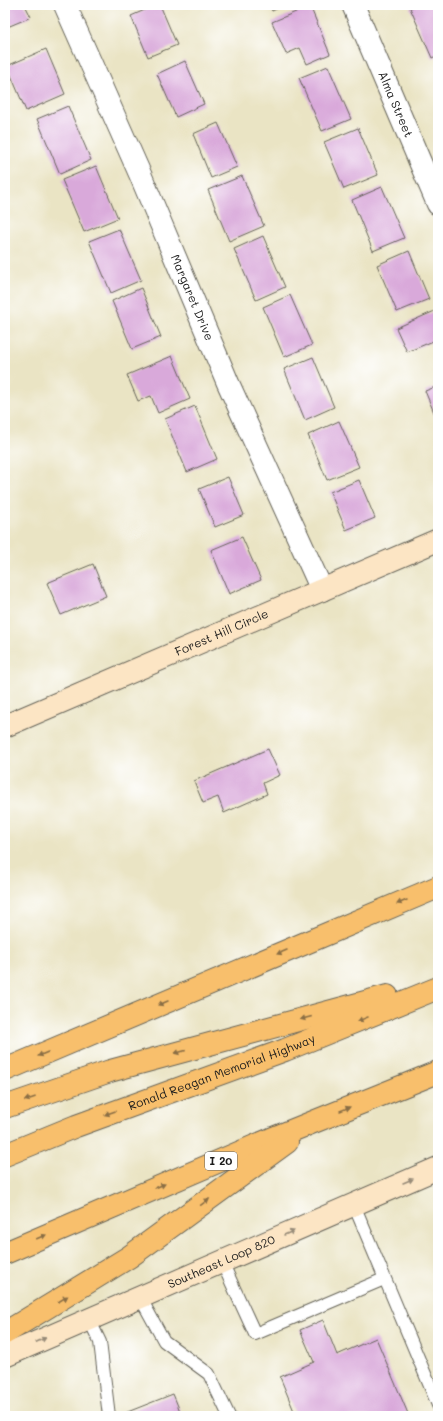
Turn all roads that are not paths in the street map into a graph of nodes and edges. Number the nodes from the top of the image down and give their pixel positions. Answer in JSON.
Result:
{"nodes":[{"id":1,"x":65,"y":5,"type":"edge"},
{"id":2,"x":353,"y":5,"type":"edge"},
{"id":3,"x":438,"y":204,"type":"edge"},
{"id":4,"x":438,"y":540,"type":"edge"},
{"id":5,"x":322,"y":590,"type":"junction"},
{"id":6,"x":5,"y":726,"type":"edge"},
{"id":7,"x":438,"y":887,"type":"edge"},
{"id":8,"x":438,"y":982,"type":"edge"},
{"id":9,"x":438,"y":988,"type":"edge"},
{"id":10,"x":5,"y":1070,"type":"edge"},
{"id":11,"x":438,"y":1072,"type":"edge"},
{"id":12,"x":5,"y":1107,"type":"edge"},
{"id":13,"x":315,"y":1122,"type":"junction"},
{"id":14,"x":5,"y":1155,"type":"edge"},
{"id":15,"x":438,"y":1168,"type":"edge"},
{"id":16,"x":354,"y":1205,"type":"junction"},
{"id":17,"x":5,"y":1253,"type":"edge"},
{"id":18,"x":222,"y":1262,"type":"junction"},
{"id":19,"x":384,"y":1279,"type":"junction"},
{"id":20,"x":140,"y":1297,"type":"junction"},
{"id":21,"x":89,"y":1319,"type":"junction"},
{"id":22,"x":5,"y":1333,"type":"edge"},
{"id":23,"x":5,"y":1356,"type":"edge"},
{"id":24,"x":438,"y":1405,"type":"edge"},
{"id":25,"x":109,"y":1416,"type":"edge"},
{"id":26,"x":229,"y":1416,"type":"edge"}],
"edges":[{"from":1,"to":5,"type":"street","name":"Margaret Drive"},
{"from":2,"to":3,"type":"street","name":"Alma Street"},
{"from":4,"to":5,"type":"main road","name":"Forest Hill Circle"},
{"from":5,"to":6,"type":"main road","name":"Forest Hill Circle"},
{"from":7,"to":10,"type":"highway","one_way":true},
{"from":8,"to":12,"type":"highway","one_way":true},
{"from":9,"to":14,"type":"highway","name":"Ronald Reagan Memorial Highway","one_way":true},
{"from":13,"to":11,"type":"highway","number":"I 20","one_way":true},
{"from":17,"to":13,"type":"highway","number":"I 20","one_way":true},
{"from":22,"to":13,"type":"highway","one_way":true},
{"from":16,"to":15,"type":"main road","name":"Southeast Loop 820","one_way":true},
{"from":18,"to":16,"type":"main road","name":"Southeast Loop 820","one_way":true},
{"from":16,"to":19,"type":"lane"},
{"from":18,"to":19,"type":"lane"},
{"from":18,"to":20,"type":"main road","name":"Southeast Loop 820"},
{"from":19,"to":24,"type":"lane"},
{"from":20,"to":21,"type":"main road","name":"Southeast Loop 820"},
{"from":20,"to":26,"type":"lane"},
{"from":23,"to":21,"type":"main road","name":"Southeast Loop 820","one_way":true},
{"from":21,"to":25,"type":"lane"}]}
